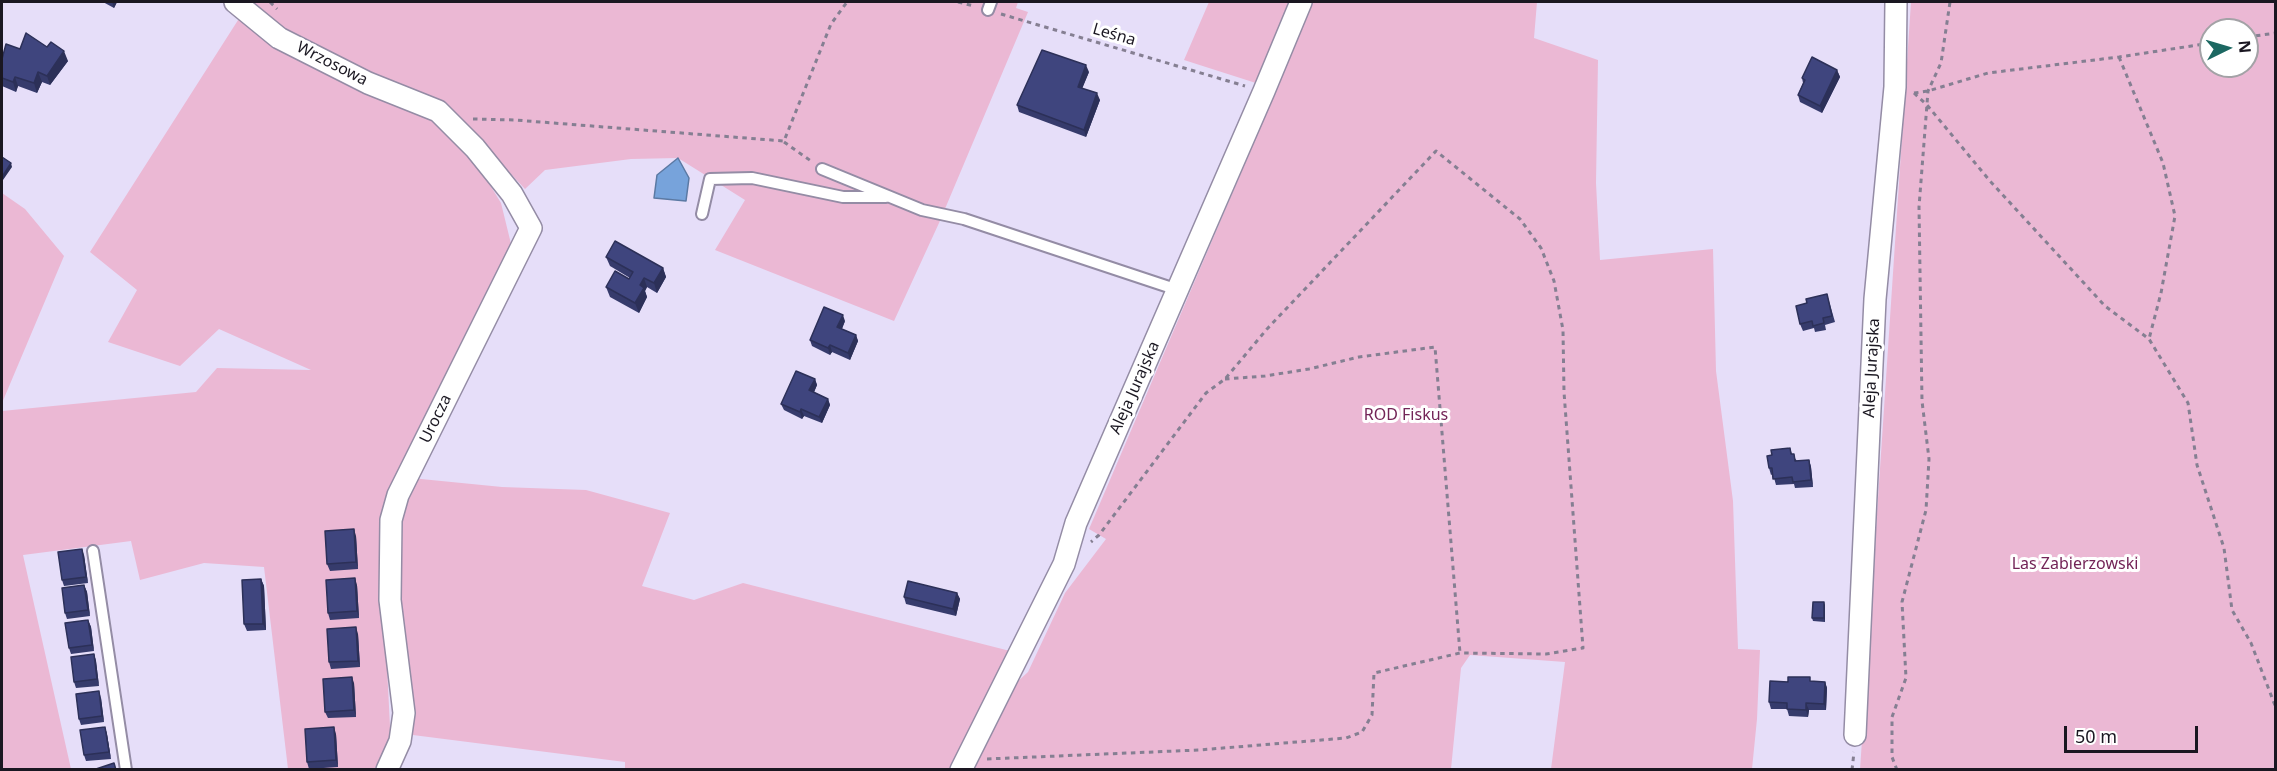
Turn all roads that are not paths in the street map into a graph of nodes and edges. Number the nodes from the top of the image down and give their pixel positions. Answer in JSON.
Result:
{"nodes":[{"id":1,"x":235,"y":2,"type":"edge"},
{"id":2,"x":1301,"y":2,"type":"edge"},
{"id":3,"x":1896,"y":2,"type":"edge"},
{"id":4,"x":438,"y":111,"type":"joint"},
{"id":5,"x":822,"y":169,"type":"road end"},
{"id":6,"x":892,"y":197,"type":"junction"},
{"id":7,"x":702,"y":214,"type":"dead end"},
{"id":8,"x":1178,"y":290,"type":"junction"},
{"id":9,"x":93,"y":551,"type":"dead end"},
{"id":10,"x":1855,"y":735,"type":"dead end"},
{"id":11,"x":964,"y":764,"type":"edge"},
{"id":12,"x":126,"y":770,"type":"edge"},
{"id":13,"x":387,"y":770,"type":"edge"}],
"edges":[{"from":1,"to":4,"type":"street","name":"Wrzosowa"},
{"from":2,"to":8,"type":"street","name":"Aleja Jurajska"},
{"from":3,"to":10,"type":"street","name":"Aleja Jurajska"},
{"from":4,"to":13,"type":"street","name":"Urocza"},
{"from":5,"to":6,"type":"lane"},
{"from":6,"to":7,"type":"lane"},
{"from":6,"to":8,"type":"lane"},
{"from":8,"to":11,"type":"street","name":"Aleja Jurajska"},
{"from":9,"to":12,"type":"lane"}]}
